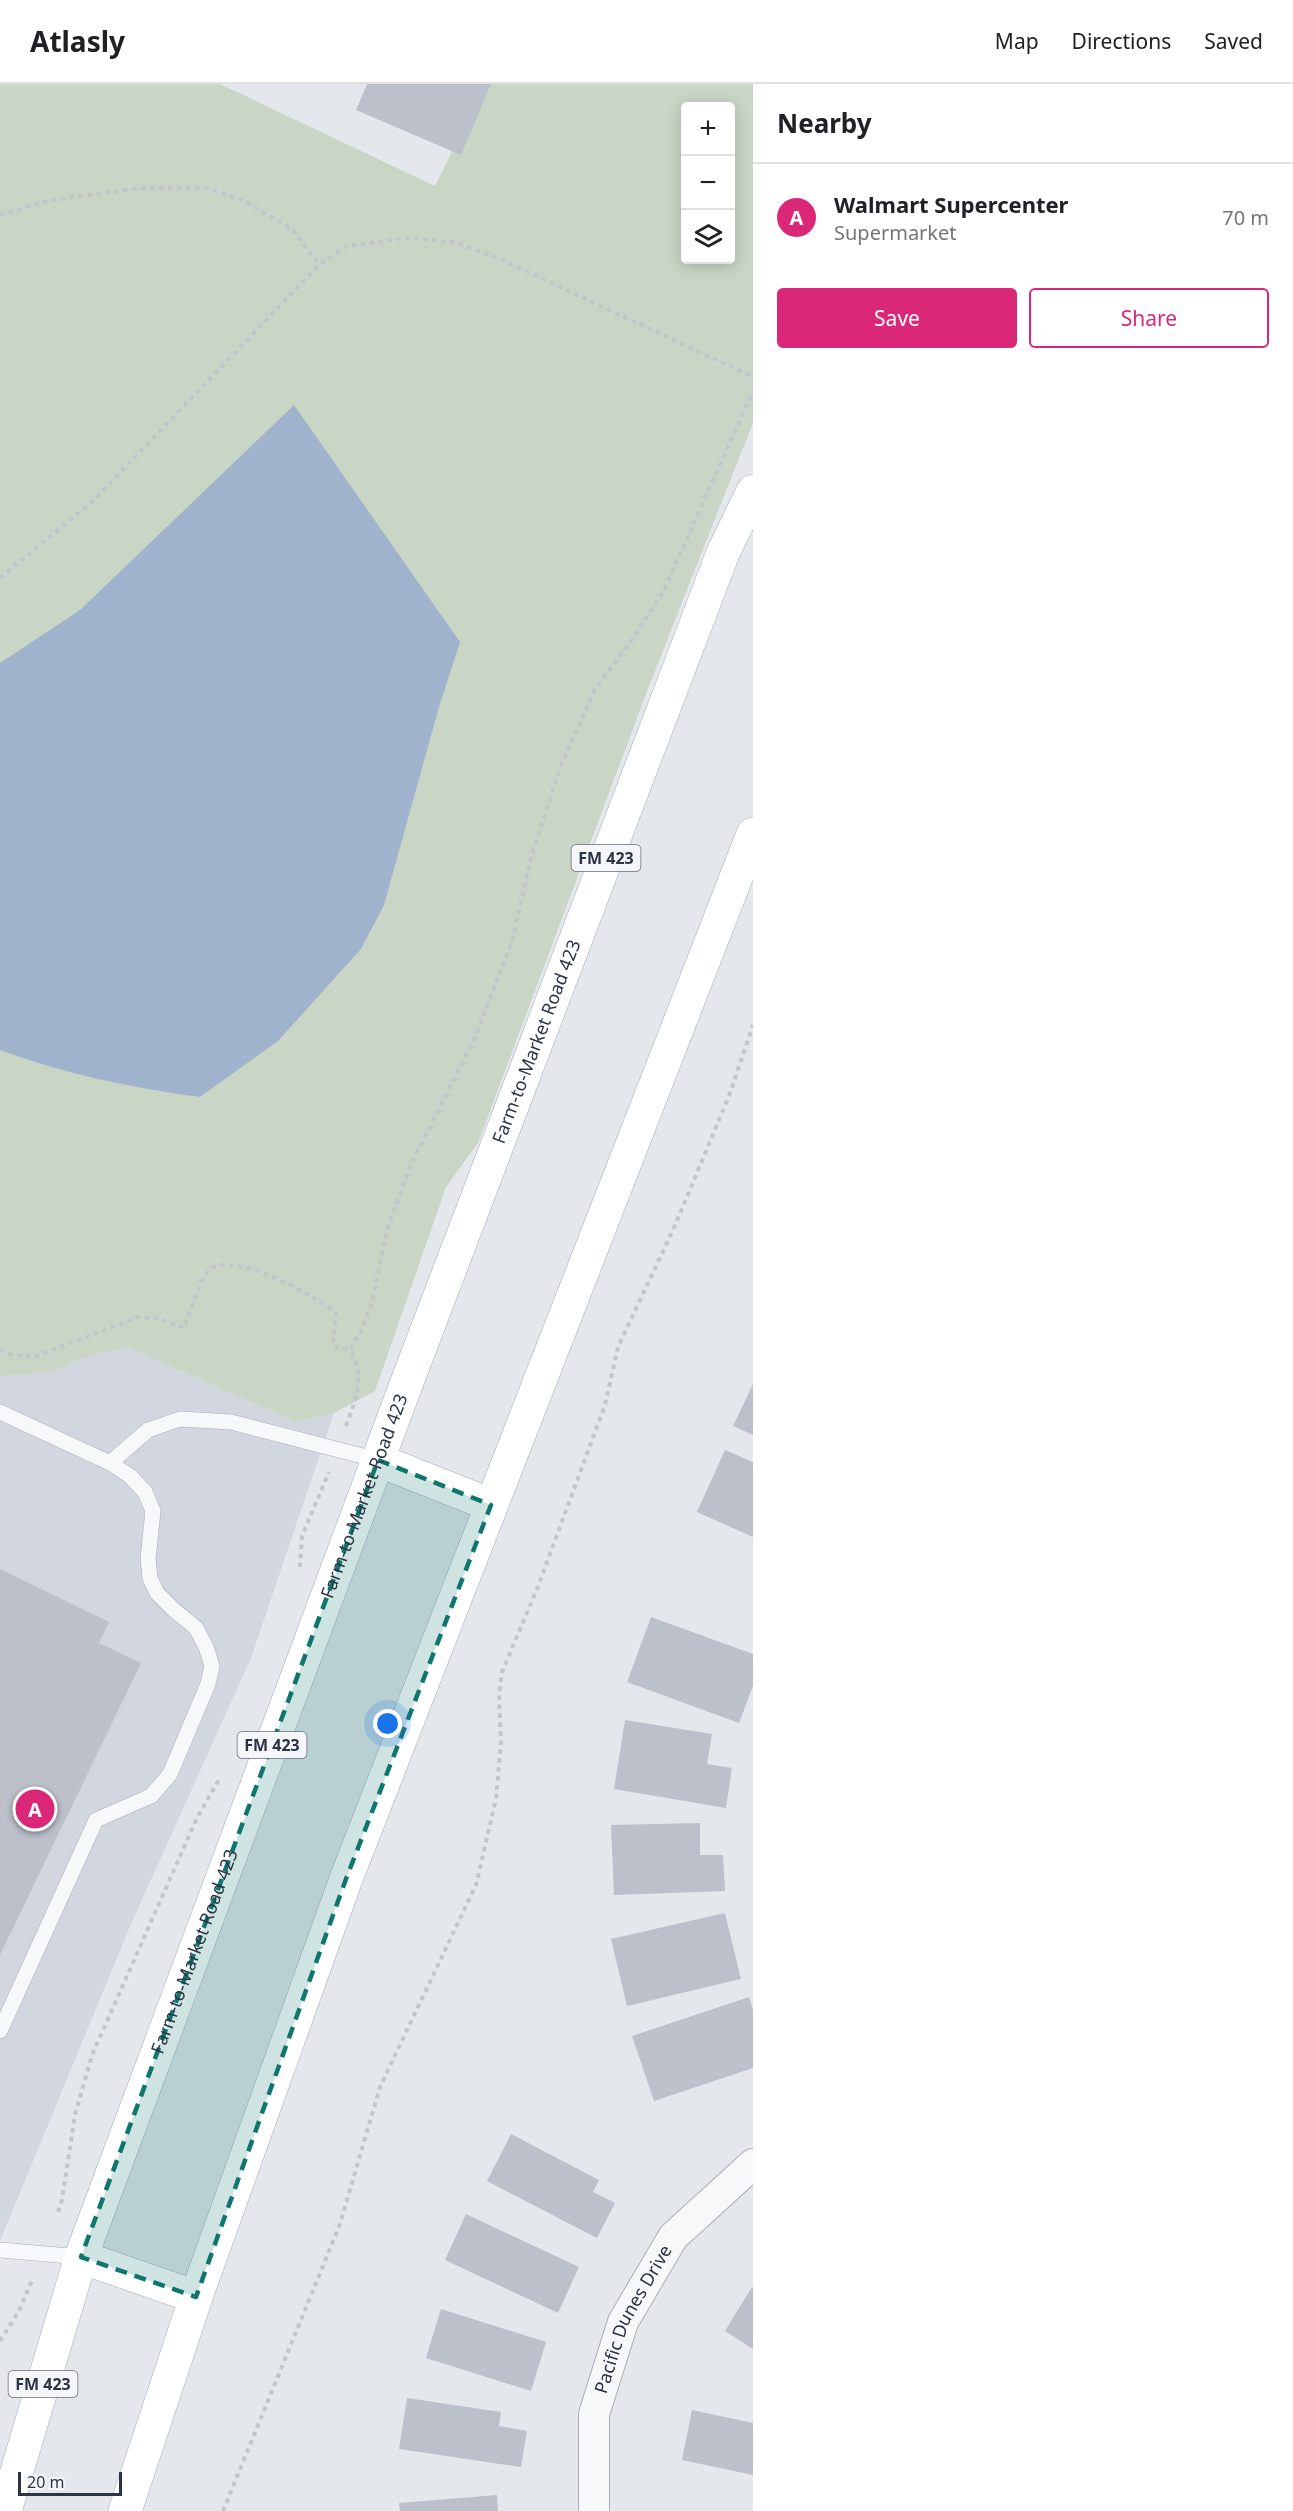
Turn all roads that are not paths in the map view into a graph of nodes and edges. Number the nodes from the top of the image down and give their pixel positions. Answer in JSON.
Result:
{"nodes":[{"id":1,"x":753,"y":490,"type":"edge"},
{"id":2,"x":753,"y":834,"type":"edge"},
{"id":3,"x":0,"y":1412,"type":"edge"},
{"id":4,"x":378,"y":1460,"type":"junction"},
{"id":5,"x":110,"y":1463,"type":"junction"},
{"id":6,"x":491,"y":1505,"type":"junction"},
{"id":7,"x":0,"y":2031,"type":"edge"},
{"id":8,"x":753,"y":2164,"type":"edge"},
{"id":9,"x":0,"y":2250,"type":"edge"},
{"id":10,"x":81,"y":2257,"type":"junction"},
{"id":11,"x":196,"y":2297,"type":"junction"},
{"id":12,"x":5,"y":2511,"type":"edge"},
{"id":13,"x":125,"y":2511,"type":"edge"},
{"id":14,"x":594,"y":2511,"type":"edge"}],
"edges":[{"from":1,"to":4,"type":"main road","name":"Farm-to-Market Road 423","number":"FM 423"},
{"from":2,"to":6,"type":"main road"},
{"from":3,"to":5,"type":"lane"},
{"from":4,"to":5,"type":"lane"},
{"from":4,"to":6,"type":"main road"},
{"from":4,"to":10,"type":"main road","name":"Farm-to-Market Road 423","number":"FM 423"},
{"from":5,"to":7,"type":"lane"},
{"from":6,"to":11,"type":"main road"},
{"from":8,"to":14,"type":"street","name":"Pacific Dunes Drive"},
{"from":9,"to":10,"type":"lane"},
{"from":10,"to":11,"type":"main road"},
{"from":10,"to":12,"type":"main road","name":"Farm-to-Market Road 423","number":"FM 423"},
{"from":11,"to":13,"type":"main road"}]}
